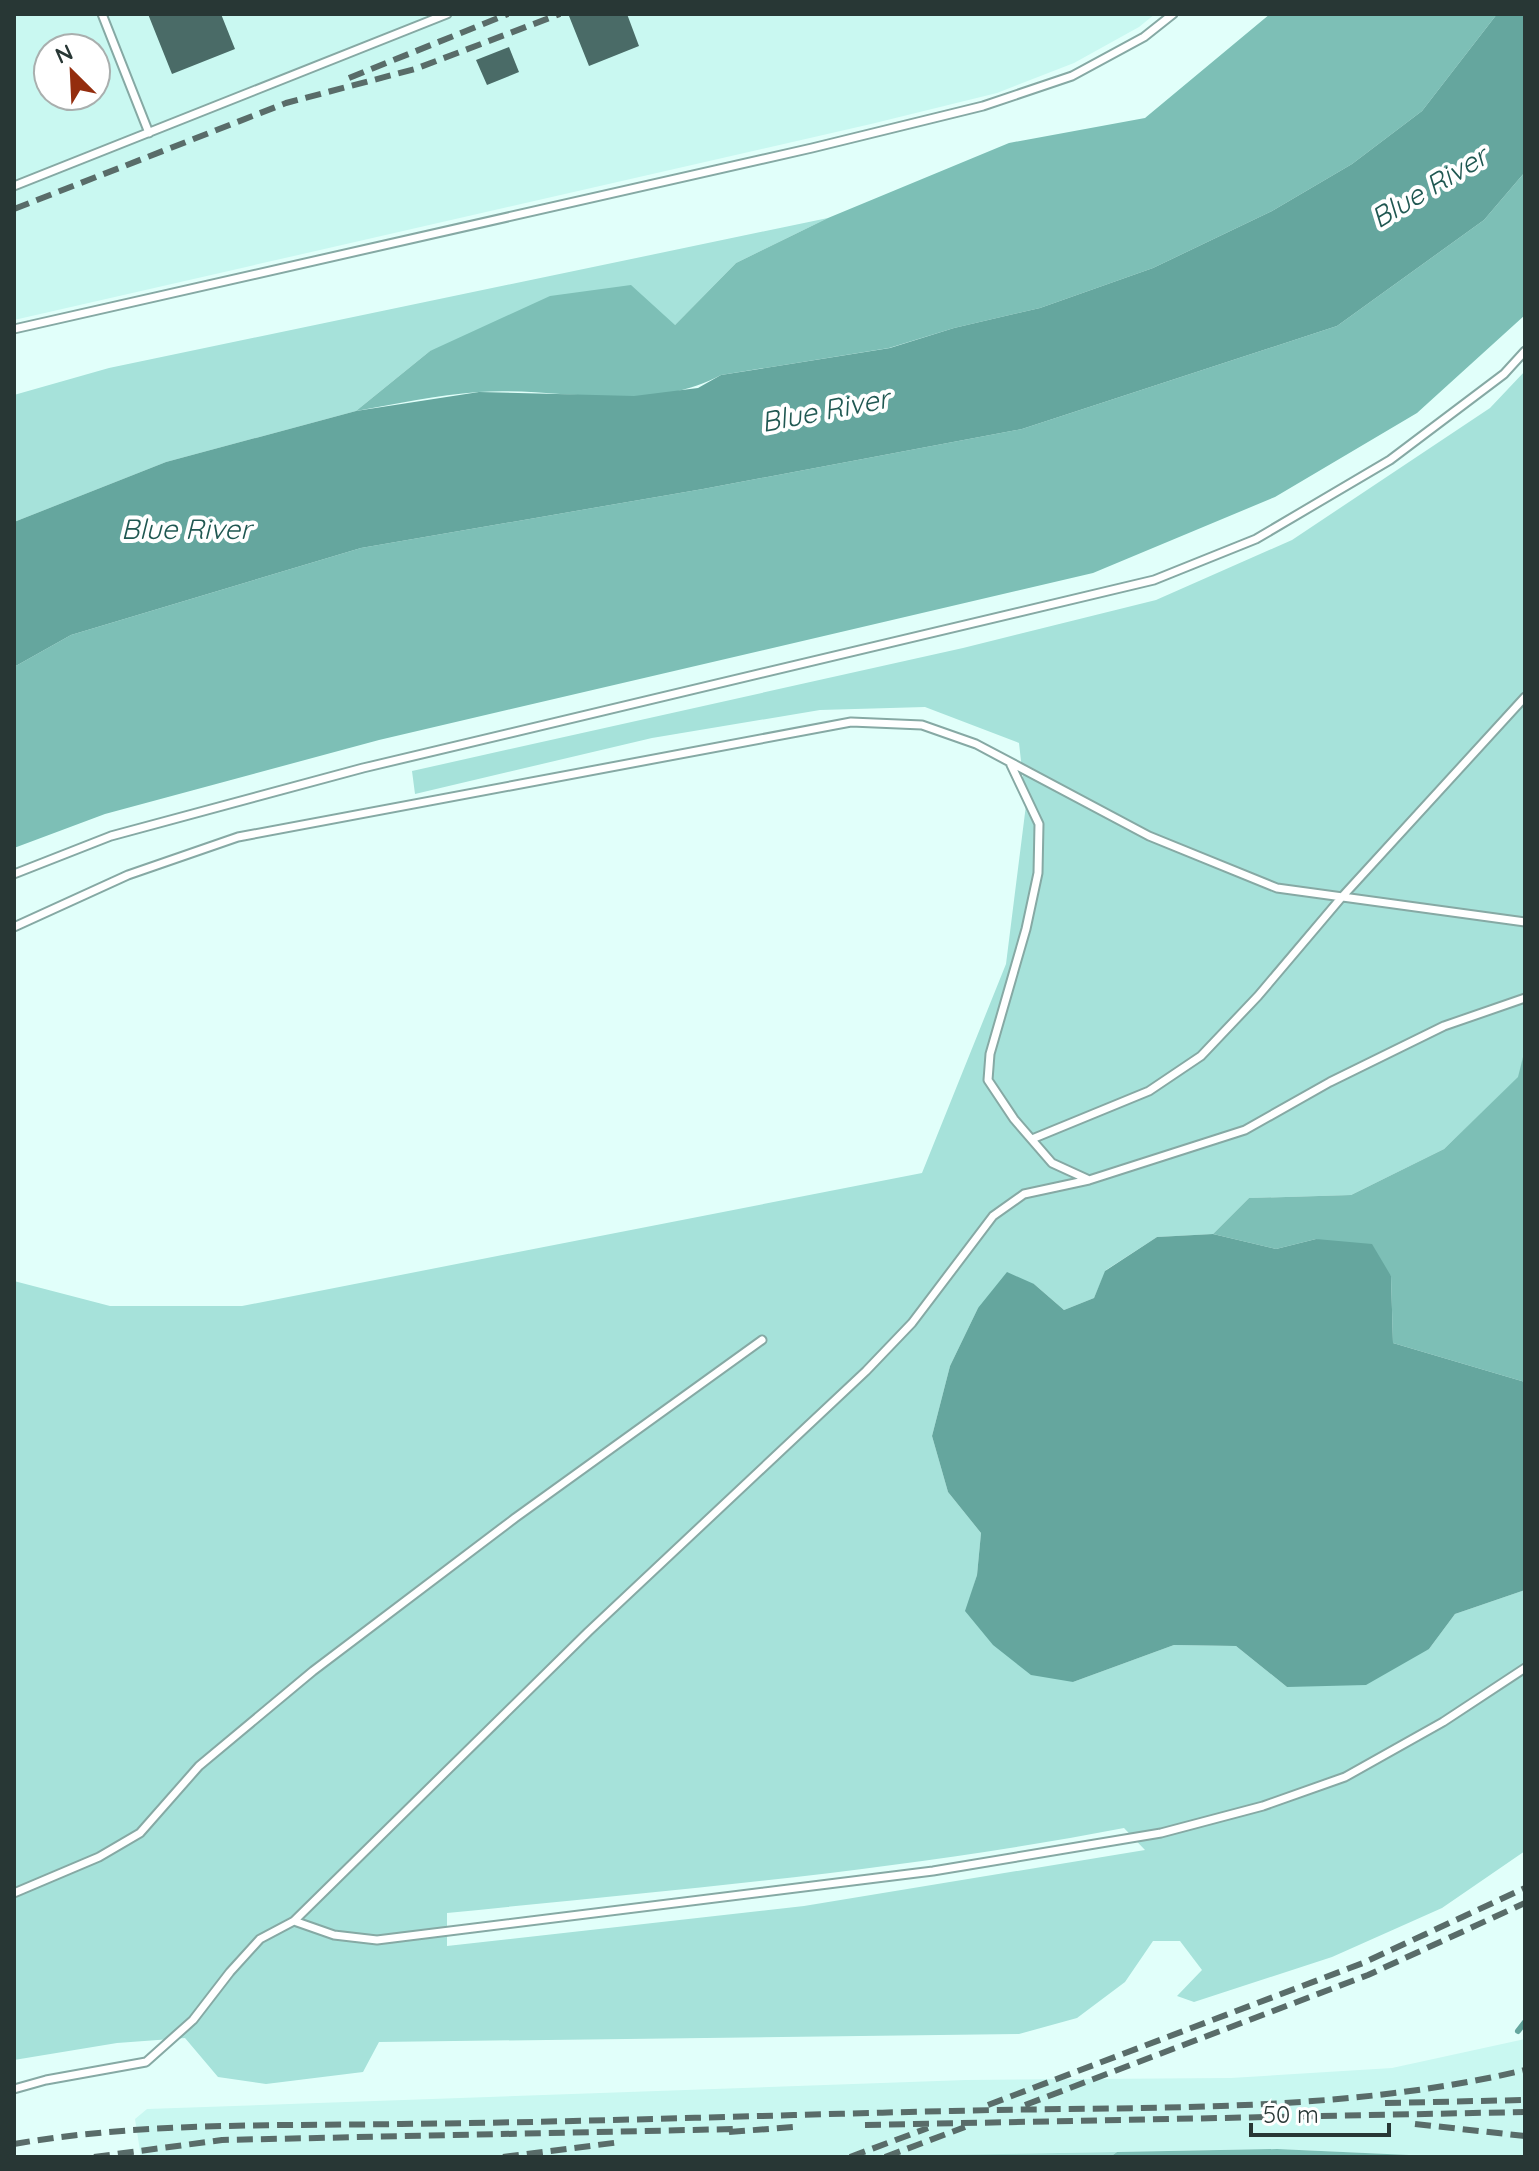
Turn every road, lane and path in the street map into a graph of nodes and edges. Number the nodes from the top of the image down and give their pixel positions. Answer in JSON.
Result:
{"nodes":[{"id":1,"x":102,"y":14,"type":"edge"},
{"id":2,"x":447,"y":14,"type":"edge"},
{"id":3,"x":1173,"y":14,"type":"edge"},
{"id":4,"x":149,"y":133,"type":"junction"},
{"id":5,"x":14,"y":186,"type":"edge"},
{"id":6,"x":14,"y":329,"type":"edge"},
{"id":7,"x":1525,"y":351,"type":"edge"},
{"id":8,"x":1525,"y":697,"type":"edge"},
{"id":9,"x":1010,"y":763,"type":"junction"},
{"id":10,"x":14,"y":874,"type":"edge"},
{"id":11,"x":1341,"y":898,"type":"junction"},
{"id":12,"x":1525,"y":922,"type":"edge"},
{"id":13,"x":14,"y":927,"type":"edge"},
{"id":14,"x":1525,"y":998,"type":"edge"},
{"id":15,"x":1032,"y":1139,"type":"junction"},
{"id":16,"x":1089,"y":1180,"type":"junction"},
{"id":17,"x":762,"y":1340,"type":"dead end"},
{"id":18,"x":1525,"y":1668,"type":"edge"},
{"id":19,"x":14,"y":1893,"type":"edge"},
{"id":20,"x":294,"y":1921,"type":"junction"},
{"id":21,"x":14,"y":2089,"type":"edge"}],
"edges":[{"from":1,"to":4,"type":"lane"},
{"from":2,"to":4,"type":"lane"},
{"from":3,"to":6,"type":"lane"},
{"from":4,"to":5,"type":"lane"},
{"from":7,"to":10,"type":"lane"},
{"from":8,"to":11,"type":"lane"},
{"from":9,"to":11,"type":"lane"},
{"from":9,"to":13,"type":"lane"},
{"from":9,"to":15,"type":"lane"},
{"from":11,"to":12,"type":"lane"},
{"from":11,"to":15,"type":"lane"},
{"from":14,"to":16,"type":"lane"},
{"from":15,"to":16,"type":"lane"},
{"from":16,"to":20,"type":"lane"},
{"from":17,"to":19,"type":"lane"},
{"from":18,"to":20,"type":"lane"},
{"from":20,"to":21,"type":"lane"}]}
